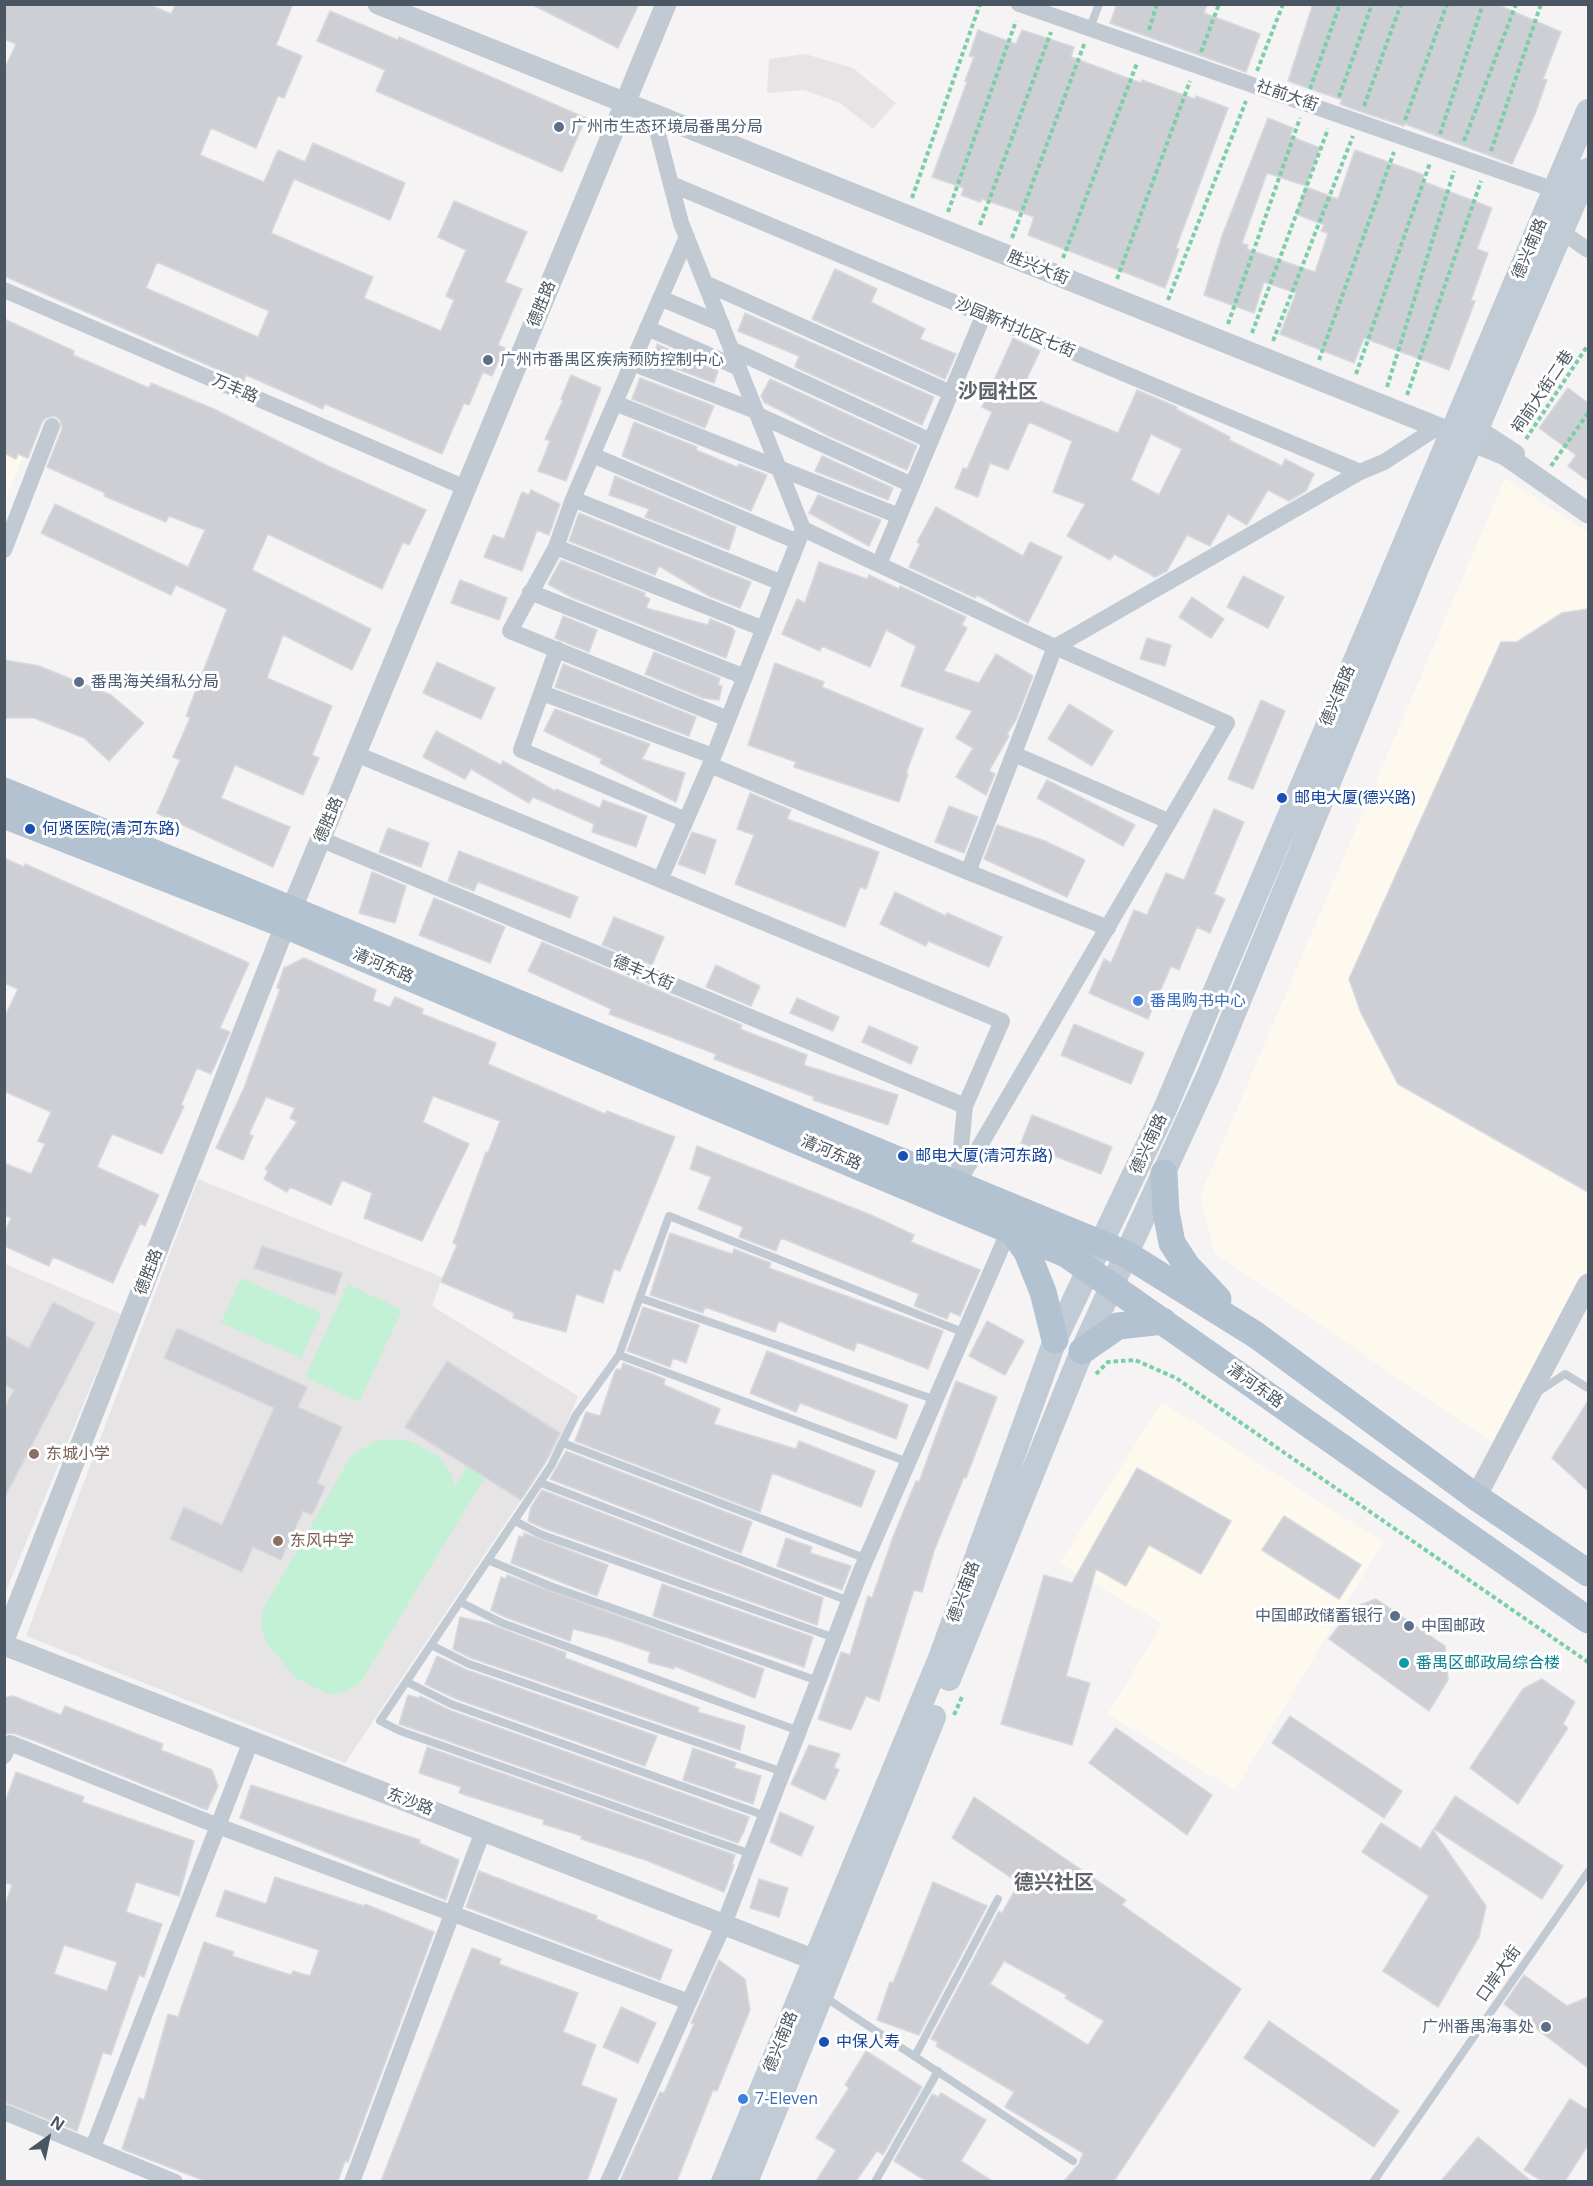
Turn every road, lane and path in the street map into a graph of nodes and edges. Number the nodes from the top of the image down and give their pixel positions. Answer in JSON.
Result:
{"nodes":[{"id":1,"x":378,"y":4,"type":"edge"},
{"id":2,"x":666,"y":4,"type":"edge"},
{"id":3,"x":980,"y":4,"type":"edge"},
{"id":4,"x":1099,"y":4,"type":"edge"},
{"id":5,"x":1158,"y":4,"type":"edge"},
{"id":6,"x":1219,"y":4,"type":"edge"},
{"id":7,"x":1283,"y":4,"type":"edge"},
{"id":8,"x":1340,"y":4,"type":"edge"},
{"id":9,"x":1372,"y":4,"type":"edge"},
{"id":10,"x":1401,"y":4,"type":"edge"},
{"id":11,"x":1447,"y":4,"type":"edge"},
{"id":12,"x":1483,"y":4,"type":"edge"},
{"id":13,"x":1516,"y":4,"type":"edge"},
{"id":14,"x":1541,"y":4,"type":"edge"},
{"id":15,"x":1021,"y":5,"type":"edge"},
{"id":16,"x":1056,"y":18,"type":"junction"},
{"id":17,"x":1090,"y":28,"type":"junction"},
{"id":18,"x":1143,"y":46,"type":"junction"},
{"id":19,"x":1197,"y":64,"type":"junction"},
{"id":20,"x":1252,"y":84,"type":"junction"},
{"id":21,"x":1305,"y":103,"type":"junction"},
{"id":22,"x":624,"y":104,"type":"junction"},
{"id":23,"x":1588,"y":111,"type":"edge"},
{"id":24,"x":1334,"y":113,"type":"junction"},
{"id":25,"x":653,"y":115,"type":"junction"},
{"id":26,"x":1358,"y":122,"type":"junction"},
{"id":27,"x":1400,"y":136,"type":"junction"},
{"id":28,"x":1435,"y":148,"type":"junction"},
{"id":29,"x":1458,"y":157,"type":"junction"},
{"id":30,"x":1486,"y":166,"type":"junction"},
{"id":31,"x":1588,"y":170,"type":"edge"},
{"id":32,"x":671,"y":184,"type":"junction"},
{"id":33,"x":1555,"y":190,"type":"junction"},
{"id":34,"x":906,"y":216,"type":"junction"},
{"id":35,"x":942,"y":230,"type":"junction"},
{"id":36,"x":1562,"y":232,"type":"junction"},
{"id":37,"x":687,"y":237,"type":"junction"},
{"id":38,"x":974,"y":243,"type":"junction"},
{"id":39,"x":1588,"y":250,"type":"edge"},
{"id":40,"x":1005,"y":255,"type":"junction"},
{"id":41,"x":1056,"y":275,"type":"junction"},
{"id":42,"x":705,"y":283,"type":"junction"},
{"id":43,"x":4,"y":290,"type":"edge"},
{"id":44,"x":1110,"y":297,"type":"junction"},
{"id":45,"x":660,"y":298,"type":"junction"},
{"id":46,"x":984,"y":314,"type":"junction"},
{"id":47,"x":1161,"y":317,"type":"junction"},
{"id":48,"x":722,"y":324,"type":"junction"},
{"id":49,"x":647,"y":328,"type":"junction"},
{"id":50,"x":1221,"y":341,"type":"junction"},
{"id":51,"x":1588,"y":345,"type":"edge"},
{"id":52,"x":731,"y":349,"type":"junction"},
{"id":53,"x":1245,"y":351,"type":"junction"},
{"id":54,"x":1266,"y":359,"type":"junction"},
{"id":55,"x":632,"y":363,"type":"junction"},
{"id":56,"x":739,"y":368,"type":"junction"},
{"id":57,"x":1313,"y":378,"type":"junction"},
{"id":58,"x":1350,"y":392,"type":"junction"},
{"id":59,"x":951,"y":393,"type":"junction"},
{"id":60,"x":615,"y":403,"type":"junction"},
{"id":61,"x":1382,"y":405,"type":"junction"},
{"id":62,"x":1588,"y":412,"type":"edge"},
{"id":63,"x":757,"y":413,"type":"junction"},
{"id":64,"x":1401,"y":413,"type":"junction"},
{"id":65,"x":52,"y":426,"type":"dead end"},
{"id":66,"x":1460,"y":432,"type":"junction"},
{"id":67,"x":931,"y":441,"type":"junction"},
{"id":68,"x":1517,"y":453,"type":"junction"},
{"id":69,"x":592,"y":455,"type":"junction"},
{"id":70,"x":780,"y":471,"type":"junction"},
{"id":71,"x":1360,"y":472,"type":"junction"},
{"id":72,"x":1546,"y":472,"type":"junction"},
{"id":73,"x":912,"y":485,"type":"junction"},
{"id":74,"x":466,"y":488,"type":"junction"},
{"id":75,"x":573,"y":499,"type":"junction"},
{"id":76,"x":1588,"y":501,"type":"edge"},
{"id":77,"x":1588,"y":513,"type":"edge"},
{"id":78,"x":899,"y":516,"type":"junction"},
{"id":79,"x":800,"y":536,"type":"junction"},
{"id":80,"x":556,"y":547,"type":"junction"},
{"id":81,"x":4,"y":550,"type":"edge"},
{"id":82,"x":879,"y":564,"type":"junction"},
{"id":83,"x":782,"y":583,"type":"junction"},
{"id":84,"x":530,"y":592,"type":"junction"},
{"id":85,"x":764,"y":629,"type":"junction"},
{"id":86,"x":1055,"y":647,"type":"junction"},
{"id":87,"x":557,"y":649,"type":"junction"},
{"id":88,"x":745,"y":677,"type":"junction"},
{"id":89,"x":542,"y":693,"type":"junction"},
{"id":90,"x":728,"y":719,"type":"junction"},
{"id":91,"x":356,"y":754,"type":"junction"},
{"id":92,"x":1014,"y":754,"type":"junction"},
{"id":93,"x":711,"y":761,"type":"junction"},
{"id":94,"x":4,"y":791,"type":"edge"},
{"id":95,"x":4,"y":815,"type":"edge"},
{"id":96,"x":686,"y":820,"type":"junction"},
{"id":97,"x":1168,"y":820,"type":"junction"},
{"id":98,"x":320,"y":839,"type":"junction"},
{"id":99,"x":968,"y":872,"type":"junction"},
{"id":100,"x":660,"y":880,"type":"junction"},
{"id":101,"x":289,"y":917,"type":"junction"},
{"id":102,"x":1108,"y":928,"type":"junction"},
{"id":103,"x":965,"y":1106,"type":"junction"},
{"id":104,"x":1164,"y":1173,"type":"junction"},
{"id":105,"x":958,"y":1183,"type":"junction"},
{"id":106,"x":1010,"y":1228,"type":"junction"},
{"id":107,"x":1100,"y":1243,"type":"junction"},
{"id":108,"x":1126,"y":1254,"type":"junction"},
{"id":109,"x":1089,"y":1267,"type":"junction"},
{"id":110,"x":1588,"y":1284,"type":"edge"},
{"id":111,"x":1112,"y":1285,"type":"junction"},
{"id":112,"x":640,"y":1298,"type":"junction"},
{"id":113,"x":1163,"y":1321,"type":"junction"},
{"id":114,"x":965,"y":1333,"type":"junction"},
{"id":115,"x":1256,"y":1335,"type":"junction"},
{"id":116,"x":1055,"y":1340,"type":"junction"},
{"id":117,"x":1082,"y":1351,"type":"junction"},
{"id":118,"x":619,"y":1355,"type":"junction"},
{"id":119,"x":1233,"y":1370,"type":"junction"},
{"id":120,"x":1094,"y":1376,"type":"dead end"},
{"id":121,"x":1588,"y":1388,"type":"edge"},
{"id":122,"x":1528,"y":1398,"type":"junction"},
{"id":123,"x":936,"y":1400,"type":"junction"},
{"id":124,"x":563,"y":1443,"type":"junction"},
{"id":125,"x":908,"y":1462,"type":"junction"},
{"id":126,"x":541,"y":1483,"type":"junction"},
{"id":127,"x":1476,"y":1497,"type":"junction"},
{"id":128,"x":515,"y":1521,"type":"junction"},
{"id":129,"x":867,"y":1559,"type":"junction"},
{"id":130,"x":488,"y":1560,"type":"junction"},
{"id":131,"x":1588,"y":1572,"type":"edge"},
{"id":132,"x":849,"y":1601,"type":"junction"},
{"id":133,"x":460,"y":1602,"type":"junction"},
{"id":134,"x":1588,"y":1620,"type":"edge"},
{"id":135,"x":835,"y":1638,"type":"junction"},
{"id":136,"x":4,"y":1640,"type":"edge"},
{"id":137,"x":4,"y":1645,"type":"edge"},
{"id":138,"x":431,"y":1645,"type":"junction"},
{"id":139,"x":1588,"y":1662,"type":"edge"},
{"id":140,"x":407,"y":1682,"type":"junction"},
{"id":141,"x":818,"y":1682,"type":"junction"},
{"id":142,"x":962,"y":1696,"type":"dead end"},
{"id":143,"x":953,"y":1718,"type":"dead end"},
{"id":144,"x":799,"y":1731,"type":"junction"},
{"id":145,"x":251,"y":1741,"type":"junction"},
{"id":146,"x":4,"y":1756,"type":"edge"},
{"id":147,"x":783,"y":1772,"type":"junction"},
{"id":148,"x":766,"y":1816,"type":"junction"},
{"id":149,"x":218,"y":1826,"type":"junction"},
{"id":150,"x":483,"y":1831,"type":"junction"},
{"id":151,"x":751,"y":1854,"type":"junction"},
{"id":152,"x":1588,"y":1872,"type":"edge"},
{"id":153,"x":998,"y":1899,"type":"dead end"},
{"id":154,"x":453,"y":1912,"type":"junction"},
{"id":155,"x":724,"y":1924,"type":"junction"},
{"id":156,"x":815,"y":1960,"type":"junction"},
{"id":157,"x":821,"y":1995,"type":"junction"},
{"id":158,"x":689,"y":2002,"type":"junction"},
{"id":159,"x":915,"y":2056,"type":"junction"},
{"id":160,"x":938,"y":2071,"type":"junction"},
{"id":161,"x":4,"y":2112,"type":"edge"},
{"id":162,"x":93,"y":2147,"type":"junction"},
{"id":163,"x":1073,"y":2161,"type":"dead end"},
{"id":164,"x":752,"y":2175,"type":"edge"},
{"id":165,"x":175,"y":2181,"type":"edge"},
{"id":166,"x":352,"y":2181,"type":"edge"},
{"id":167,"x":609,"y":2181,"type":"edge"},
{"id":168,"x":723,"y":2181,"type":"edge"},
{"id":169,"x":875,"y":2181,"type":"edge"},
{"id":170,"x":1373,"y":2181,"type":"edge"}],
"edges":[{"from":1,"to":22,"type":"street","name":"胜兴大街"},
{"from":2,"to":22,"type":"street","name":"德胜路"},
{"from":3,"to":34,"type":"path"},
{"from":4,"to":17,"type":"lane"},
{"from":5,"to":18,"type":"path"},
{"from":6,"to":19,"type":"path"},
{"from":7,"to":20,"type":"path"},
{"from":8,"to":21,"type":"path"},
{"from":9,"to":24,"type":"path"},
{"from":10,"to":26,"type":"path"},
{"from":11,"to":27,"type":"path"},
{"from":12,"to":28,"type":"path"},
{"from":13,"to":29,"type":"path"},
{"from":14,"to":30,"type":"path"},
{"from":15,"to":16,"type":"street","name":"社前大街"},
{"from":15,"to":35,"type":"path"},
{"from":16,"to":17,"type":"street","name":"社前大街"},
{"from":16,"to":38,"type":"path"},
{"from":17,"to":18,"type":"street","name":"社前大街"},
{"from":17,"to":40,"type":"path"},
{"from":18,"to":19,"type":"street","name":"社前大街"},
{"from":18,"to":41,"type":"path"},
{"from":19,"to":20,"type":"street","name":"社前大街"},
{"from":19,"to":44,"type":"path"},
{"from":20,"to":21,"type":"street","name":"社前大街"},
{"from":20,"to":47,"type":"path"},
{"from":21,"to":24,"type":"street","name":"社前大街"},
{"from":21,"to":50,"type":"path"},
{"from":22,"to":25,"type":"street","name":"胜兴大街"},
{"from":22,"to":74,"type":"street","name":"德胜路"},
{"from":23,"to":33,"type":"main road","name":"德兴南路"},
{"from":24,"to":26,"type":"street","name":"社前大街"},
{"from":24,"to":53,"type":"path"},
{"from":25,"to":32,"type":"street"},
{"from":25,"to":34,"type":"street","name":"胜兴大街"},
{"from":26,"to":27,"type":"street","name":"社前大街"},
{"from":26,"to":54,"type":"path"},
{"from":27,"to":28,"type":"street","name":"社前大街"},
{"from":27,"to":57,"type":"path"},
{"from":28,"to":29,"type":"street","name":"社前大街"},
{"from":28,"to":58,"type":"path"},
{"from":29,"to":30,"type":"street","name":"社前大街"},
{"from":29,"to":61,"type":"path"},
{"from":30,"to":33,"type":"street","name":"社前大街"},
{"from":30,"to":64,"type":"path"},
{"from":31,"to":36,"type":"main road","name":"德兴南路"},
{"from":32,"to":37,"type":"street"},
{"from":32,"to":46,"type":"street","name":"沙园新村北区七街"},
{"from":33,"to":66,"type":"main road","name":"德兴南路"},
{"from":34,"to":35,"type":"street","name":"胜兴大街"},
{"from":35,"to":38,"type":"street","name":"胜兴大街"},
{"from":36,"to":39,"type":"street"},
{"from":36,"to":66,"type":"main road","name":"德兴南路"},
{"from":37,"to":42,"type":"street"},
{"from":37,"to":45,"type":"street"},
{"from":38,"to":40,"type":"street","name":"胜兴大街"},
{"from":40,"to":41,"type":"street","name":"胜兴大街"},
{"from":41,"to":44,"type":"street","name":"胜兴大街"},
{"from":42,"to":48,"type":"street"},
{"from":42,"to":59,"type":"street"},
{"from":43,"to":74,"type":"street","name":"万丰路"},
{"from":44,"to":47,"type":"street","name":"胜兴大街"},
{"from":45,"to":48,"type":"street"},
{"from":45,"to":49,"type":"street"},
{"from":46,"to":59,"type":"street"},
{"from":46,"to":71,"type":"street","name":"沙园新村北区七街"},
{"from":47,"to":50,"type":"street","name":"胜兴大街"},
{"from":48,"to":52,"type":"street"},
{"from":49,"to":55,"type":"street"},
{"from":49,"to":56,"type":"street"},
{"from":50,"to":53,"type":"street","name":"胜兴大街"},
{"from":51,"to":68,"type":"path","name":"祠前大街二巷"},
{"from":52,"to":56,"type":"street"},
{"from":52,"to":67,"type":"street"},
{"from":53,"to":54,"type":"street","name":"胜兴大街"},
{"from":54,"to":57,"type":"street","name":"胜兴大街"},
{"from":55,"to":60,"type":"street"},
{"from":55,"to":63,"type":"street"},
{"from":56,"to":63,"type":"street"},
{"from":57,"to":58,"type":"street","name":"胜兴大街"},
{"from":58,"to":61,"type":"street","name":"胜兴大街"},
{"from":59,"to":67,"type":"street"},
{"from":60,"to":69,"type":"street"},
{"from":60,"to":70,"type":"street"},
{"from":61,"to":64,"type":"street","name":"胜兴大街"},
{"from":62,"to":72,"type":"path"},
{"from":63,"to":70,"type":"street"},
{"from":63,"to":73,"type":"street"},
{"from":64,"to":66,"type":"street","name":"胜兴大街"},
{"from":65,"to":81,"type":"street"},
{"from":66,"to":68,"type":"street"},
{"from":66,"to":71,"type":"street"},
{"from":66,"to":77,"type":"street","name":"胜兴大街"},
{"from":66,"to":104,"type":"main road","name":"德兴南路"},
{"from":66,"to":107,"type":"main road","name":"德兴南路"},
{"from":67,"to":73,"type":"street"},
{"from":68,"to":72,"type":"street"},
{"from":69,"to":75,"type":"street"},
{"from":69,"to":79,"type":"street"},
{"from":70,"to":78,"type":"street"},
{"from":70,"to":79,"type":"street"},
{"from":71,"to":86,"type":"street"},
{"from":72,"to":76,"type":"street"},
{"from":73,"to":78,"type":"street"},
{"from":74,"to":91,"type":"street","name":"德胜路"},
{"from":75,"to":80,"type":"street"},
{"from":75,"to":83,"type":"street"},
{"from":78,"to":82,"type":"street"},
{"from":79,"to":82,"type":"street"},
{"from":79,"to":83,"type":"street"},
{"from":80,"to":84,"type":"street"},
{"from":80,"to":85,"type":"street"},
{"from":82,"to":86,"type":"street"},
{"from":83,"to":85,"type":"street"},
{"from":84,"to":87,"type":"street"},
{"from":84,"to":88,"type":"street"},
{"from":85,"to":88,"type":"street"},
{"from":86,"to":92,"type":"street"},
{"from":86,"to":97,"type":"street"},
{"from":87,"to":89,"type":"street"},
{"from":87,"to":90,"type":"street"},
{"from":88,"to":90,"type":"street"},
{"from":89,"to":93,"type":"street"},
{"from":89,"to":96,"type":"street"},
{"from":90,"to":93,"type":"street"},
{"from":91,"to":98,"type":"street","name":"德胜路"},
{"from":91,"to":100,"type":"street"},
{"from":92,"to":97,"type":"street"},
{"from":92,"to":99,"type":"street"},
{"from":93,"to":96,"type":"street"},
{"from":93,"to":99,"type":"street"},
{"from":94,"to":101,"type":"main road","name":"清河东路"},
{"from":95,"to":101,"type":"main road","name":"清河东路"},
{"from":96,"to":100,"type":"street"},
{"from":97,"to":102,"type":"street"},
{"from":98,"to":101,"type":"street","name":"德胜路"},
{"from":98,"to":103,"type":"street","name":"德丰大街"},
{"from":99,"to":102,"type":"street"},
{"from":100,"to":103,"type":"street"},
{"from":101,"to":105,"type":"main road","name":"清河东路"},
{"from":101,"to":106,"type":"main road","name":"清河东路"},
{"from":101,"to":136,"type":"street","name":"德胜路"},
{"from":102,"to":105,"type":"street"},
{"from":103,"to":105,"type":"street"},
{"from":104,"to":108,"type":"main road","name":"德兴南路"},
{"from":104,"to":115,"type":"main road"},
{"from":105,"to":107,"type":"main road","name":"清河东路"},
{"from":106,"to":109,"type":"main road","name":"清河东路"},
{"from":106,"to":114,"type":"street"},
{"from":106,"to":116,"type":"main road"},
{"from":107,"to":108,"type":"main road","name":"清河东路"},
{"from":107,"to":109,"type":"main road","name":"德兴南路"},
{"from":108,"to":111,"type":"main road","name":"德兴南路"},
{"from":108,"to":115,"type":"main road","name":"清河东路"},
{"from":109,"to":111,"type":"main road","name":"清河东路"},
{"from":109,"to":116,"type":"main road","name":"德兴南路"},
{"from":110,"to":122,"type":"street"},
{"from":111,"to":113,"type":"main road","name":"清河东路"},
{"from":111,"to":117,"type":"main road","name":"德兴南路"},
{"from":112,"to":114,"type":"lane"},
{"from":112,"to":118,"type":"lane"},
{"from":112,"to":123,"type":"lane"},
{"from":113,"to":117,"type":"main road"},
{"from":113,"to":119,"type":"main road","name":"清河东路"},
{"from":114,"to":123,"type":"street"},
{"from":115,"to":119,"type":"main road"},
{"from":115,"to":127,"type":"main road","name":"清河东路"},
{"from":116,"to":156,"type":"main road","name":"德兴南路"},
{"from":117,"to":157,"type":"main road","name":"德兴南路"},
{"from":118,"to":124,"type":"lane"},
{"from":118,"to":125,"type":"lane"},
{"from":119,"to":134,"type":"main road","name":"清河东路"},
{"from":120,"to":139,"type":"path"},
{"from":121,"to":122,"type":"lane"},
{"from":122,"to":127,"type":"street"},
{"from":123,"to":125,"type":"street"},
{"from":124,"to":126,"type":"lane"},
{"from":124,"to":129,"type":"lane"},
{"from":125,"to":129,"type":"street"},
{"from":126,"to":128,"type":"lane"},
{"from":126,"to":132,"type":"lane"},
{"from":127,"to":131,"type":"main road","name":"清河东路"},
{"from":128,"to":130,"type":"lane"},
{"from":128,"to":135,"type":"lane"},
{"from":129,"to":132,"type":"street"},
{"from":130,"to":133,"type":"lane"},
{"from":130,"to":141,"type":"lane"},
{"from":132,"to":135,"type":"street"},
{"from":133,"to":138,"type":"lane"},
{"from":133,"to":144,"type":"lane"},
{"from":135,"to":141,"type":"street"},
{"from":137,"to":145,"type":"street","name":"东沙路"},
{"from":138,"to":140,"type":"lane"},
{"from":138,"to":147,"type":"lane"},
{"from":140,"to":148,"type":"lane"},
{"from":140,"to":151,"type":"lane"},
{"from":141,"to":144,"type":"street"},
{"from":142,"to":143,"type":"path"},
{"from":144,"to":147,"type":"street"},
{"from":145,"to":149,"type":"street"},
{"from":145,"to":150,"type":"street","name":"东沙路"},
{"from":146,"to":149,"type":"street"},
{"from":147,"to":148,"type":"street"},
{"from":148,"to":151,"type":"street"},
{"from":149,"to":154,"type":"street"},
{"from":149,"to":162,"type":"street"},
{"from":150,"to":154,"type":"street"},
{"from":150,"to":155,"type":"street","name":"东沙路"},
{"from":151,"to":155,"type":"street"},
{"from":152,"to":170,"type":"lane","name":"口岸大街"},
{"from":153,"to":159,"type":"lane"},
{"from":154,"to":158,"type":"street"},
{"from":154,"to":166,"type":"street"},
{"from":155,"to":156,"type":"street","name":"东沙路"},
{"from":155,"to":158,"type":"street"},
{"from":156,"to":168,"type":"main road","name":"德兴南路"},
{"from":157,"to":159,"type":"lane"},
{"from":157,"to":164,"type":"main road","name":"德兴南路"},
{"from":158,"to":167,"type":"street"},
{"from":159,"to":160,"type":"lane"},
{"from":160,"to":163,"type":"lane"},
{"from":160,"to":169,"type":"lane"},
{"from":161,"to":162,"type":"street"},
{"from":162,"to":165,"type":"street"}]}
